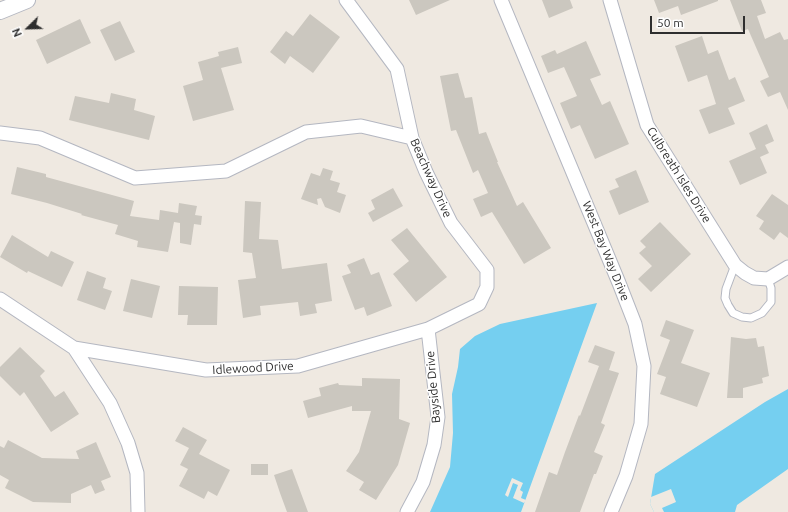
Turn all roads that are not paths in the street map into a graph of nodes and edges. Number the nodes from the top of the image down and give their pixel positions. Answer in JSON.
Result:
{"nodes":[{"id":1,"x":26,"y":0,"type":"edge"},
{"id":2,"x":346,"y":0,"type":"edge"},
{"id":3,"x":501,"y":0,"type":"edge"},
{"id":4,"x":610,"y":0,"type":"edge"},
{"id":5,"x":0,"y":11,"type":"edge"},
{"id":6,"x":0,"y":133,"type":"edge"},
{"id":7,"x":412,"y":138,"type":"junction"},
{"id":8,"x":735,"y":265,"type":"junction"},
{"id":9,"x":788,"y":267,"type":"edge"},
{"id":10,"x":768,"y":278,"type":"junction"},
{"id":11,"x":0,"y":299,"type":"edge"},
{"id":12,"x":428,"y":328,"type":"junction"},
{"id":13,"x":74,"y":348,"type":"junction"},
{"id":14,"x":138,"y":512,"type":"edge"},
{"id":15,"x":407,"y":512,"type":"edge"},
{"id":16,"x":611,"y":512,"type":"edge"}],
"edges":[{"from":1,"to":5,"type":"street"},
{"from":2,"to":7,"type":"street","name":"Beachway Drive"},
{"from":3,"to":16,"type":"street","name":"West Bay Way Drive"},
{"from":4,"to":8,"type":"street","name":"Culbreath Isles Drive"},
{"from":6,"to":7,"type":"street"},
{"from":7,"to":12,"type":"street","name":"Beachway Drive"},
{"from":8,"to":10,"type":"street","name":"Culbreath Isles Drive"},
{"from":8,"to":10,"type":"lane"},
{"from":9,"to":10,"type":"street"},
{"from":11,"to":13,"type":"street"},
{"from":12,"to":13,"type":"street","name":"Idlewood Drive"},
{"from":12,"to":15,"type":"street","name":"Bayside Drive"},
{"from":13,"to":14,"type":"street"}]}
